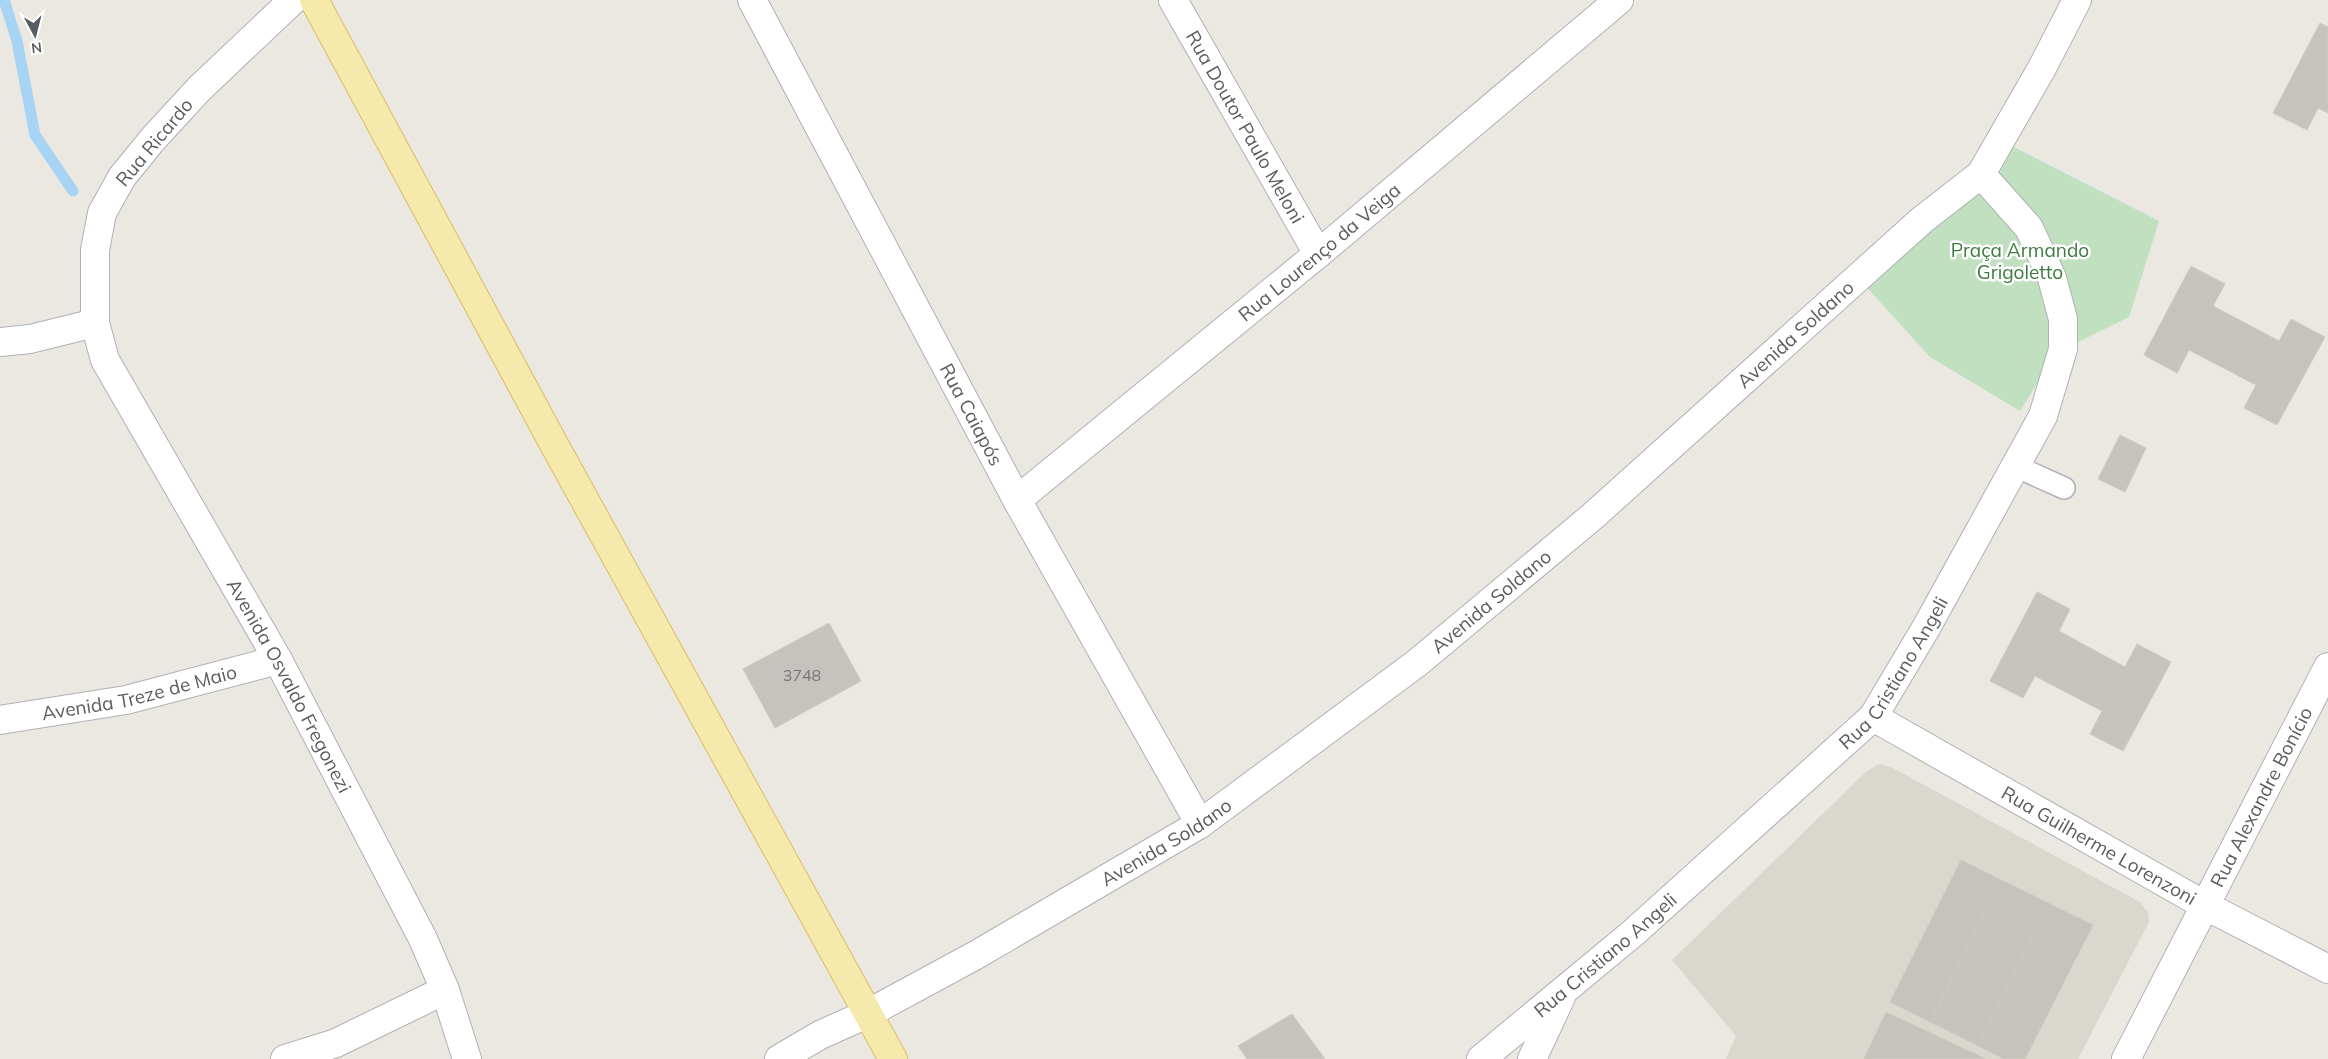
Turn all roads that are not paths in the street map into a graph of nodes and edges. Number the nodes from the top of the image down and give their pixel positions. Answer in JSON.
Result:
{"nodes":[{"id":1,"x":293,"y":0,"type":"edge"},
{"id":2,"x":314,"y":0,"type":"edge"},
{"id":3,"x":752,"y":0,"type":"edge"},
{"id":4,"x":1173,"y":0,"type":"edge"},
{"id":5,"x":1620,"y":0,"type":"edge"},
{"id":6,"x":2077,"y":0,"type":"edge"},
{"id":7,"x":1981,"y":174,"type":"junction"},
{"id":8,"x":1318,"y":254,"type":"junction"},
{"id":9,"x":95,"y":323,"type":"junction"},
{"id":10,"x":0,"y":342,"type":"edge"},
{"id":11,"x":2015,"y":466,"type":"junction"},
{"id":12,"x":2064,"y":488,"type":"dead end"},
{"id":13,"x":1017,"y":500,"type":"junction"},
{"id":14,"x":278,"y":660,"type":"junction"},
{"id":15,"x":2328,"y":667,"type":"edge"},
{"id":16,"x":1873,"y":718,"type":"junction"},
{"id":17,"x":0,"y":720,"type":"edge"},
{"id":18,"x":1200,"y":824,"type":"junction"},
{"id":19,"x":2206,"y":906,"type":"junction"},
{"id":20,"x":2328,"y":969,"type":"edge"},
{"id":21,"x":1565,"y":989,"type":"junction"},
{"id":22,"x":445,"y":990,"type":"junction"},
{"id":23,"x":867,"y":1014,"type":"junction"},
{"id":24,"x":285,"y":1059,"type":"edge"},
{"id":25,"x":467,"y":1059,"type":"edge"},
{"id":26,"x":779,"y":1059,"type":"edge"},
{"id":27,"x":893,"y":1059,"type":"edge"},
{"id":28,"x":1481,"y":1059,"type":"edge"},
{"id":29,"x":1532,"y":1059,"type":"edge"},
{"id":30,"x":2126,"y":1059,"type":"edge"}],
"edges":[{"from":1,"to":9,"type":"street","name":"Rua Ricardo"},
{"from":2,"to":23,"type":"main road"},
{"from":3,"to":13,"type":"street","name":"Rua Caiapós"},
{"from":4,"to":8,"type":"street","name":"Rua Doutor Paulo Meloni"},
{"from":5,"to":8,"type":"street","name":"Rua Lourenço da Veiga"},
{"from":6,"to":7,"type":"street","name":"Avenida Soldano"},
{"from":7,"to":11,"type":"street","name":"Rua Cristiano Angeli"},
{"from":7,"to":18,"type":"street","name":"Avenida Soldano"},
{"from":8,"to":13,"type":"street","name":"Rua Lourenço da Veiga"},
{"from":9,"to":10,"type":"street"},
{"from":9,"to":14,"type":"street","name":"Avenida Osvaldo Fregonezi"},
{"from":11,"to":12,"type":"lane"},
{"from":11,"to":16,"type":"street","name":"Rua Cristiano Angeli"},
{"from":13,"to":18,"type":"street","name":"Rua Caiapós"},
{"from":14,"to":17,"type":"street","name":"Avenida Treze de Maio"},
{"from":14,"to":22,"type":"street","name":"Avenida Osvaldo Fregonezi"},
{"from":15,"to":19,"type":"street","name":"Rua Alexandre Bonício"},
{"from":16,"to":19,"type":"street","name":"Rua Guilherme Lorenzoni"},
{"from":16,"to":21,"type":"street","name":"Rua Cristiano Angeli"},
{"from":18,"to":23,"type":"street","name":"Avenida Soldano"},
{"from":19,"to":20,"type":"street","name":"Rua Guilherme Lorenzoni"},
{"from":19,"to":30,"type":"street","name":"Rua Alexandre Bonício"},
{"from":21,"to":28,"type":"street","name":"Rua Cristiano Angeli"},
{"from":21,"to":29,"type":"street"},
{"from":22,"to":24,"type":"street"},
{"from":22,"to":25,"type":"street","name":"Avenida Osvaldo Fregonezi"},
{"from":23,"to":26,"type":"street","name":"Avenida Soldano"},
{"from":23,"to":27,"type":"main road"}]}
